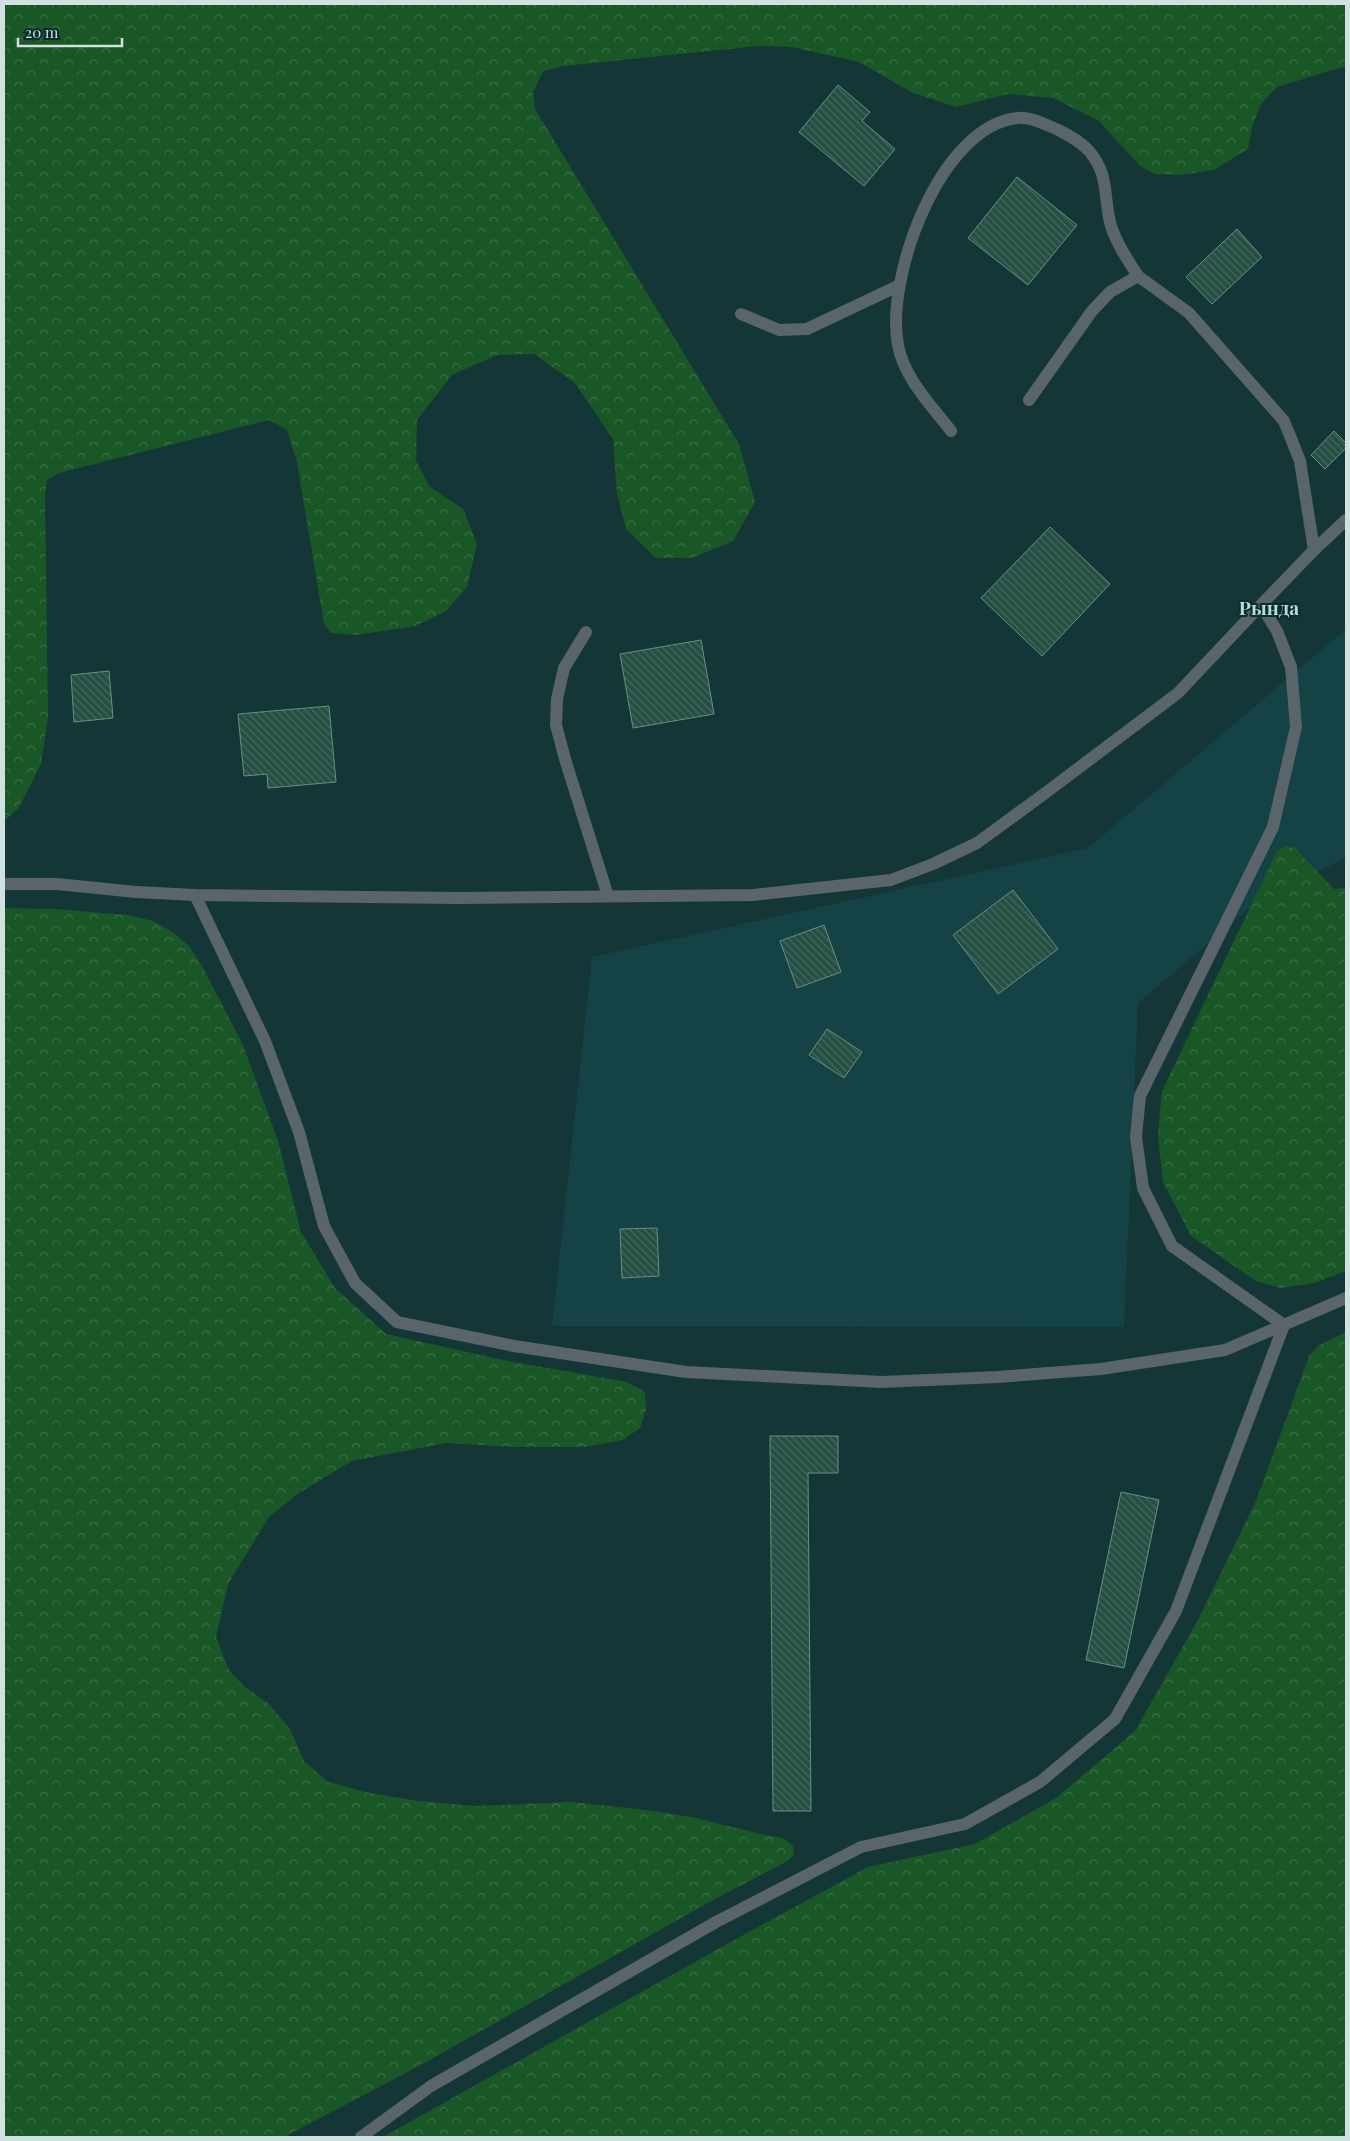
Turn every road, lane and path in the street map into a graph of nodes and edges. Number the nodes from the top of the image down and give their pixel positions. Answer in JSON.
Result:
{"nodes":[{"id":1,"x":1138,"y":276,"type":"junction"},
{"id":2,"x":898,"y":286,"type":"junction"},
{"id":3,"x":741,"y":314,"type":"dead end"},
{"id":4,"x":1029,"y":400,"type":"dead end"},
{"id":5,"x":951,"y":431,"type":"dead end"},
{"id":6,"x":1346,"y":520,"type":"edge"},
{"id":7,"x":1314,"y":550,"type":"junction"},
{"id":8,"x":1261,"y":605,"type":"junction"},
{"id":9,"x":586,"y":632,"type":"dead end"},
{"id":10,"x":4,"y":884,"type":"edge"},
{"id":11,"x":195,"y":895,"type":"junction"},
{"id":12,"x":608,"y":896,"type":"junction"},
{"id":13,"x":1346,"y":1298,"type":"edge"},
{"id":14,"x":1284,"y":1325,"type":"junction"},
{"id":15,"x":361,"y":2137,"type":"edge"}],
"edges":[{"from":1,"to":2,"type":"street"},
{"from":1,"to":4,"type":"street"},
{"from":1,"to":7,"type":"street"},
{"from":2,"to":3,"type":"street"},
{"from":2,"to":5,"type":"street"},
{"from":6,"to":7,"type":"street"},
{"from":7,"to":8,"type":"street"},
{"from":8,"to":12,"type":"street"},
{"from":8,"to":14,"type":"street"},
{"from":9,"to":12,"type":"street"},
{"from":10,"to":11,"type":"street"},
{"from":11,"to":12,"type":"street"},
{"from":11,"to":14,"type":"street"},
{"from":13,"to":14,"type":"street"},
{"from":14,"to":15,"type":"street"}]}
